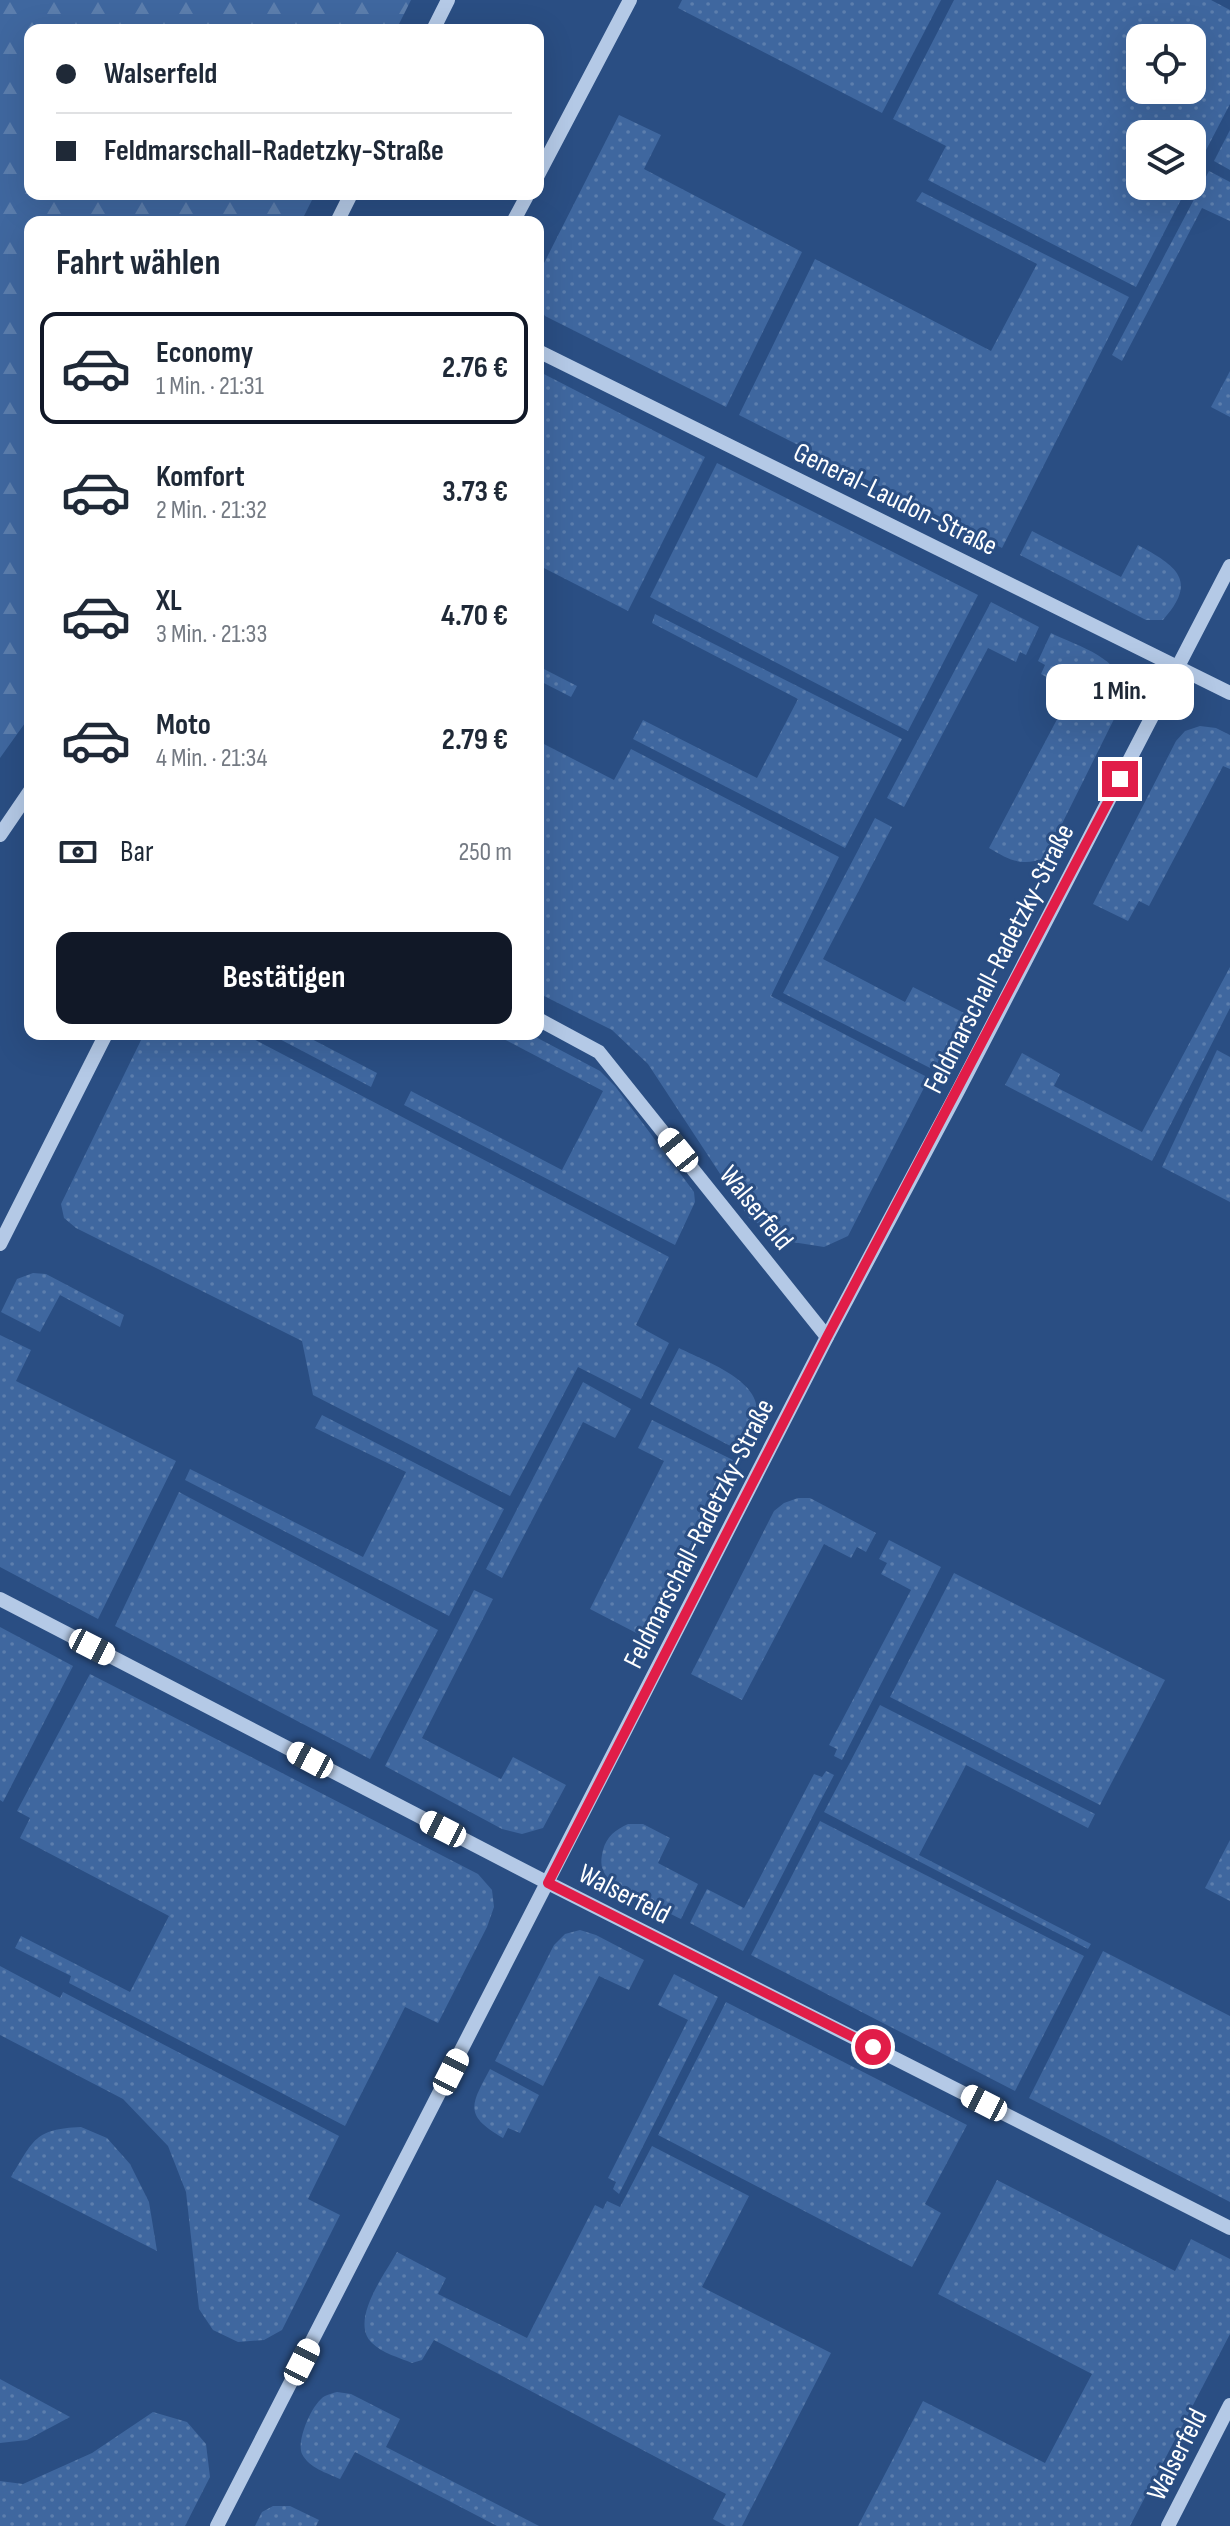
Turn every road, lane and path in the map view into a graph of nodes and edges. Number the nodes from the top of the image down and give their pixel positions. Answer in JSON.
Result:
{"nodes":[{"id":1,"x":448,"y":0,"type":"edge"},
{"id":2,"x":630,"y":0,"type":"edge"},
{"id":3,"x":436,"y":24,"type":"edge"},
{"id":4,"x":544,"y":164,"type":"edge"},
{"id":5,"x":544,"y":354,"type":"edge"},
{"id":6,"x":1230,"y":566,"type":"edge"},
{"id":7,"x":1179,"y":666,"type":"junction"},
{"id":8,"x":1230,"y":693,"type":"edge"},
{"id":9,"x":24,"y":800,"type":"edge"},
{"id":10,"x":0,"y":835,"type":"edge"},
{"id":11,"x":544,"y":1022,"type":"edge"},
{"id":12,"x":103,"y":1040,"type":"edge"},
{"id":13,"x":0,"y":1244,"type":"edge"},
{"id":14,"x":827,"y":1337,"type":"junction"},
{"id":15,"x":0,"y":1599,"type":"edge"},
{"id":16,"x":548,"y":1883,"type":"junction"},
{"id":17,"x":1230,"y":2228,"type":"edge"},
{"id":18,"x":1230,"y":2405,"type":"edge"},
{"id":19,"x":217,"y":2526,"type":"edge"},
{"id":20,"x":1168,"y":2526,"type":"edge"}],
"edges":[{"from":1,"to":3,"type":"street"},
{"from":2,"to":4,"type":"street"},
{"from":5,"to":7,"type":"street","name":"General-Laudon-Straße"},
{"from":6,"to":7,"type":"street","name":"Feldmarschall-Radetzky-Straße"},
{"from":7,"to":8,"type":"street","name":"General-Laudon-Straße"},
{"from":7,"to":14,"type":"street","name":"Feldmarschall-Radetzky-Straße"},
{"from":9,"to":10,"type":"street"},
{"from":11,"to":14,"type":"street","name":"Walserfeld"},
{"from":12,"to":13,"type":"street"},
{"from":14,"to":16,"type":"street","name":"Feldmarschall-Radetzky-Straße"},
{"from":15,"to":16,"type":"street","name":"Walserfeld"},
{"from":16,"to":17,"type":"street","name":"Walserfeld"},
{"from":16,"to":19,"type":"street","name":"Feldmarschall-Radetzky-Straße"},
{"from":18,"to":20,"type":"street","name":"Walserfeld"}]}
